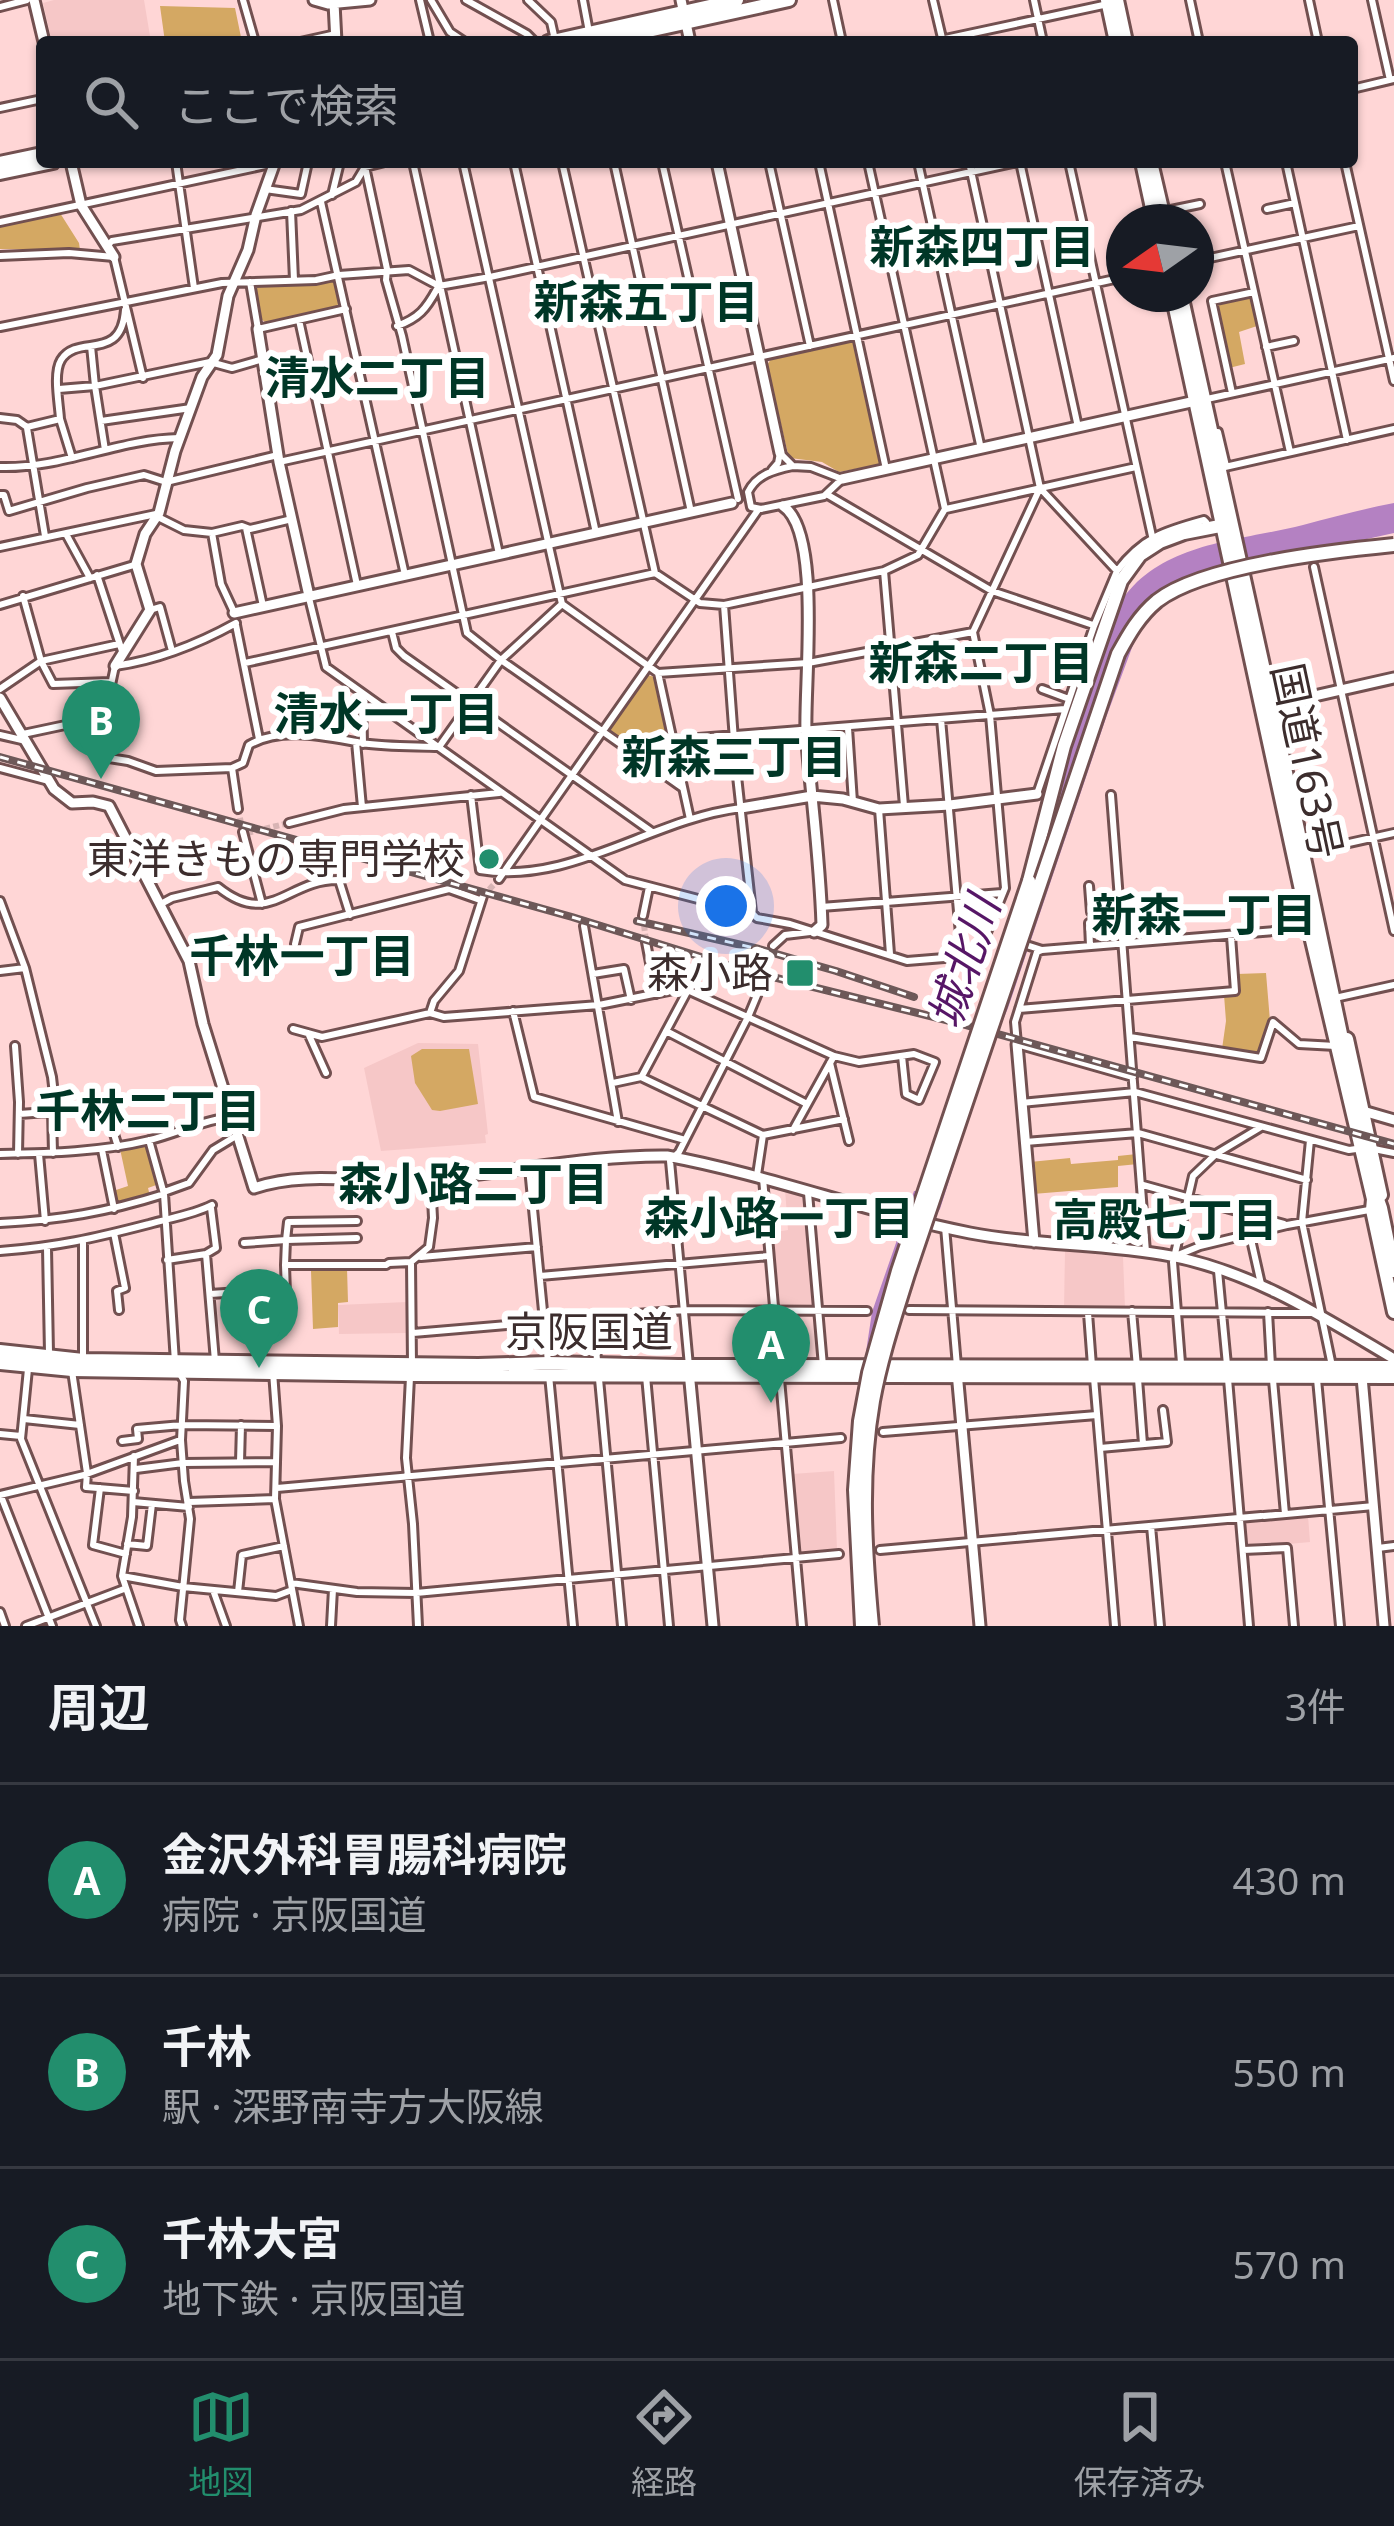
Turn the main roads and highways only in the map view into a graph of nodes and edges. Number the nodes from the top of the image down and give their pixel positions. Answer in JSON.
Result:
{"nodes":[{"id":1,"x":737,"y":0,"type":"edge"},
{"id":2,"x":790,"y":0,"type":"edge"},
{"id":3,"x":1111,"y":1,"type":"edge"},
{"id":4,"x":683,"y":12,"type":"edge"},
{"id":5,"x":601,"y":36,"type":"edge"},
{"id":6,"x":650,"y":36,"type":"edge"},
{"id":7,"x":1115,"y":36,"type":"edge"},
{"id":8,"x":1124,"y":36,"type":"edge"},
{"id":9,"x":36,"y":155,"type":"edge"},
{"id":10,"x":0,"y":163,"type":"edge"},
{"id":11,"x":36,"y":166,"type":"edge"},
{"id":12,"x":1148,"y":168,"type":"edge"},
{"id":13,"x":0,"y":173,"type":"edge"},
{"id":14,"x":1157,"y":204,"type":"edge"},
{"id":15,"x":1176,"y":312,"type":"edge"},
{"id":16,"x":1184,"y":312,"type":"edge"},
{"id":17,"x":1198,"y":401,"type":"junction"},
{"id":18,"x":1221,"y":526,"type":"junction"},
{"id":19,"x":1394,"y":545,"type":"edge"},
{"id":20,"x":1267,"y":706,"type":"junction"},
{"id":21,"x":1314,"y":927,"type":"junction"},
{"id":22,"x":1342,"y":1027,"type":"junction"},
{"id":23,"x":1336,"y":1046,"type":"junction"},
{"id":24,"x":1364,"y":1149,"type":"junction"},
{"id":25,"x":1377,"y":1209,"type":"junction"},
{"id":26,"x":1391,"y":1233,"type":"edge"},
{"id":27,"x":1394,"y":1271,"type":"edge"},
{"id":28,"x":1394,"y":1312,"type":"edge"},
{"id":29,"x":0,"y":1351,"type":"edge"},
{"id":30,"x":0,"y":1363,"type":"edge"},
{"id":31,"x":1394,"y":1363,"type":"edge"},
{"id":32,"x":77,"y":1365,"type":"junction"},
{"id":33,"x":176,"y":1367,"type":"junction"},
{"id":34,"x":272,"y":1367,"type":"junction"},
{"id":35,"x":598,"y":1370,"type":"junction"},
{"id":36,"x":689,"y":1370,"type":"junction"},
{"id":37,"x":779,"y":1370,"type":"junction"},
{"id":38,"x":854,"y":1371,"type":"junction"},
{"id":39,"x":1137,"y":1371,"type":"junction"},
{"id":40,"x":1227,"y":1371,"type":"junction"},
{"id":41,"x":1272,"y":1371,"type":"junction"},
{"id":42,"x":1394,"y":1377,"type":"edge"},
{"id":43,"x":862,"y":1626,"type":"edge"},
{"id":44,"x":872,"y":1626,"type":"edge"}],
"edges":[{"from":1,"to":4,"type":"highway"},
{"from":2,"to":4,"type":"highway"},
{"from":3,"to":7,"type":"highway"},
{"from":3,"to":8,"type":"highway"},
{"from":4,"to":5,"type":"highway"},
{"from":4,"to":6,"type":"highway"},
{"from":9,"to":10,"type":"highway"},
{"from":11,"to":13,"type":"highway"},
{"from":12,"to":14,"type":"highway"},
{"from":15,"to":17,"type":"highway","name":"国道163号"},
{"from":16,"to":17,"type":"highway","name":"国道163号"},
{"from":17,"to":18,"type":"highway","name":"国道163号"},
{"from":17,"to":18,"type":"highway","name":"国道163号"},
{"from":18,"to":20,"type":"highway","name":"国道163号"},
{"from":18,"to":43,"type":"highway","bridge":true},
{"from":19,"to":44,"type":"highway","bridge":true},
{"from":20,"to":21,"type":"highway","name":"国道163号"},
{"from":20,"to":21,"type":"highway","name":"国道163号"},
{"from":21,"to":22,"type":"highway","name":"国道163号"},
{"from":21,"to":23,"type":"highway","name":"国道163号"},
{"from":22,"to":24,"type":"highway"},
{"from":22,"to":25,"type":"highway","name":"国道163号"},
{"from":23,"to":24,"type":"highway"},
{"from":23,"to":25,"type":"highway","name":"国道163号"},
{"from":24,"to":25,"type":"highway"},
{"from":25,"to":26,"type":"highway","name":"国道163号"},
{"from":25,"to":28,"type":"highway","name":"国道163号"},
{"from":26,"to":27,"type":"highway","name":"国道163号"},
{"from":29,"to":32,"type":"highway","name":"京阪国道"},
{"from":30,"to":32,"type":"highway","name":"京阪国道"},
{"from":31,"to":41,"type":"highway","name":"京阪国道"},
{"from":32,"to":33,"type":"highway","name":"京阪国道"},
{"from":33,"to":34,"type":"highway","name":"京阪国道"},
{"from":33,"to":34,"type":"highway","name":"京阪国道"},
{"from":34,"to":35,"type":"highway","name":"京阪国道"},
{"from":35,"to":36,"type":"highway","name":"京阪国道"},
{"from":35,"to":36,"type":"highway","name":"京阪国道"},
{"from":36,"to":37,"type":"highway","name":"京阪国道"},
{"from":37,"to":38,"type":"highway","name":"京阪国道"},
{"from":37,"to":38,"type":"highway","name":"京阪国道"},
{"from":38,"to":39,"type":"highway","name":"京阪国道","bridge":true},
{"from":39,"to":40,"type":"highway","name":"京阪国道"},
{"from":39,"to":40,"type":"highway","name":"京阪国道"},
{"from":40,"to":41,"type":"highway","name":"京阪国道"},
{"from":41,"to":42,"type":"highway","name":"京阪国道"}]}
